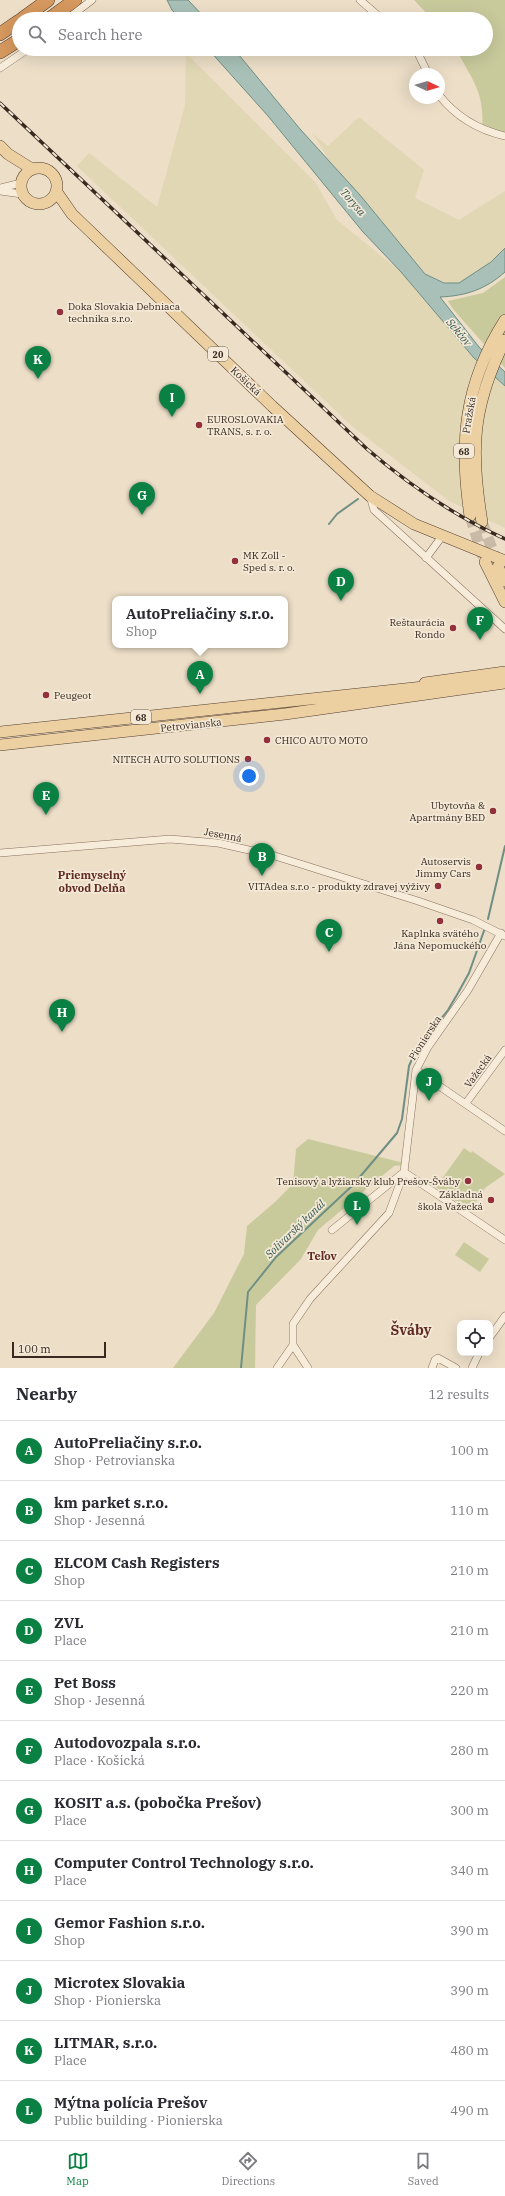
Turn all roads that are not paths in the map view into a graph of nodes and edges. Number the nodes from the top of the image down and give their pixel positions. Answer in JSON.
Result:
{"nodes":[{"id":1,"x":48,"y":0,"type":"edge"},
{"id":2,"x":75,"y":0,"type":"edge"},
{"id":3,"x":92,"y":0,"type":"edge"},
{"id":4,"x":360,"y":0,"type":"edge"},
{"id":5,"x":32,"y":12,"type":"edge"},
{"id":6,"x":59,"y":12,"type":"edge"},
{"id":7,"x":76,"y":12,"type":"edge"},
{"id":8,"x":374,"y":12,"type":"edge"},
{"id":9,"x":12,"y":26,"type":"edge"},
{"id":10,"x":0,"y":34,"type":"edge"},
{"id":11,"x":12,"y":44,"type":"edge"},
{"id":12,"x":0,"y":52,"type":"edge"},
{"id":13,"x":18,"y":56,"type":"edge"},
{"id":14,"x":419,"y":56,"type":"edge"},
{"id":15,"x":0,"y":68,"type":"edge"},
{"id":16,"x":425,"y":68,"type":"edge"},
{"id":17,"x":445,"y":101,"type":"edge"},
{"id":18,"x":505,"y":136,"type":"edge"},
{"id":19,"x":4,"y":150,"type":"edge"},
{"id":20,"x":32,"y":169,"type":"junction"},
{"id":21,"x":22,"y":185,"type":"junction"},
{"id":22,"x":0,"y":188,"type":"edge"},
{"id":23,"x":0,"y":191,"type":"edge"},
{"id":24,"x":56,"y":191,"type":"junction"},
{"id":25,"x":47,"y":202,"type":"junction"},
{"id":26,"x":72,"y":214,"type":"junction"},
{"id":27,"x":505,"y":320,"type":"edge"},
{"id":28,"x":501,"y":337,"type":"edge"},
{"id":29,"x":370,"y":496,"type":"junction"},
{"id":30,"x":470,"y":516,"type":"tunnel mouth"},
{"id":31,"x":482,"y":522,"type":"tunnel mouth"},
{"id":32,"x":443,"y":535,"type":"junction"},
{"id":33,"x":426,"y":558,"type":"junction"},
{"id":34,"x":485,"y":562,"type":"tunnel mouth"},
{"id":35,"x":502,"y":564,"type":"edge"},
{"id":36,"x":505,"y":581,"type":"edge"},
{"id":37,"x":505,"y":602,"type":"edge"},
{"id":38,"x":505,"y":629,"type":"edge"},
{"id":39,"x":505,"y":667,"type":"edge"},
{"id":40,"x":505,"y":672,"type":"edge"},
{"id":41,"x":505,"y":677,"type":"edge"},
{"id":42,"x":481,"y":681,"type":"junction"},
{"id":43,"x":505,"y":683,"type":"edge"},
{"id":44,"x":505,"y":688,"type":"edge"},
{"id":45,"x":284,"y":709,"type":"junction"},
{"id":46,"x":0,"y":732,"type":"edge"},
{"id":47,"x":0,"y":745,"type":"edge"},
{"id":48,"x":0,"y":853,"type":"edge"},
{"id":49,"x":503,"y":934,"type":"edge"},
{"id":50,"x":505,"y":1050,"type":"edge"},
{"id":51,"x":416,"y":1070,"type":"junction"},
{"id":52,"x":466,"y":1103,"type":"junction"},
{"id":53,"x":505,"y":1131,"type":"edge"},
{"id":54,"x":404,"y":1172,"type":"junction"},
{"id":55,"x":332,"y":1230,"type":"dead end"},
{"id":56,"x":505,"y":1240,"type":"edge"},
{"id":57,"x":505,"y":1316,"type":"edge"},
{"id":58,"x":493,"y":1333,"type":"edge"},
{"id":59,"x":293,"y":1345,"type":"junction"},
{"id":60,"x":478,"y":1356,"type":"edge"},
{"id":61,"x":277,"y":1368,"type":"edge"},
{"id":62,"x":308,"y":1368,"type":"edge"},
{"id":63,"x":432,"y":1368,"type":"edge"},
{"id":64,"x":456,"y":1368,"type":"edge"},
{"id":65,"x":472,"y":1368,"type":"edge"}],
"edges":[{"from":1,"to":5,"type":"highway"},
{"from":2,"to":6,"type":"highway"},
{"from":3,"to":7,"type":"street"},
{"from":4,"to":8,"type":"street"},
{"from":9,"to":10,"type":"highway"},
{"from":11,"to":12,"type":"highway"},
{"from":13,"to":15,"type":"street"},
{"from":14,"to":16,"type":"street"},
{"from":17,"to":18,"type":"street"},
{"from":19,"to":20,"type":"main road","name":"Košická","number":"20"},
{"from":19,"to":21,"type":"main road","name":"Košická","number":"20"},
{"from":20,"to":21,"type":"main road"},
{"from":20,"to":24,"type":"main road","name":"Košická","number":"20"},
{"from":21,"to":22,"type":"street"},
{"from":21,"to":23,"type":"street"},
{"from":21,"to":25,"type":"main road","name":"Košická","number":"20"},
{"from":24,"to":25,"type":"main road"},
{"from":24,"to":26,"type":"main road","name":"Košická","number":"20"},
{"from":25,"to":26,"type":"main road","name":"Košická","number":"20"},
{"from":26,"to":29,"type":"main road","name":"Košická","number":"20"},
{"from":27,"to":28,"type":"main road","name":"Pražská","number":"68"},
{"from":28,"to":30,"type":"main road","name":"Pražská","number":"68"},
{"from":28,"to":31,"type":"main road","name":"Pražská","number":"68"},
{"from":29,"to":32,"type":"main road","name":"Košická","number":"20"},
{"from":29,"to":33,"type":"street","name":"Košická"},
{"from":32,"to":33,"type":"street"},
{"from":32,"to":35,"type":"main road","name":"Košická","number":"20"},
{"from":33,"to":38,"type":"street","name":"Košická"},
{"from":34,"to":37,"type":"main road"},
{"from":35,"to":36,"type":"main road"},
{"from":39,"to":42,"type":"main road"},
{"from":40,"to":42,"type":"main road"},
{"from":41,"to":42,"type":"main road"},
{"from":42,"to":43,"type":"main road"},
{"from":42,"to":45,"type":"main road"},
{"from":44,"to":45,"type":"main road","number":"68"},
{"from":45,"to":46,"type":"main road","name":"Petrovianska","number":"68"},
{"from":45,"to":47,"type":"main road","name":"Petrovianska","number":"68"},
{"from":48,"to":49,"type":"street","name":"Jesenná"},
{"from":49,"to":51,"type":"street","name":"Pionierska"},
{"from":50,"to":52,"type":"street","name":"Važecká"},
{"from":51,"to":52,"type":"street","name":"Važecká"},
{"from":51,"to":54,"type":"street","name":"Pionierska"},
{"from":52,"to":53,"type":"street","name":"Važecká"},
{"from":54,"to":55,"type":"street"},
{"from":54,"to":56,"type":"street"},
{"from":54,"to":59,"type":"street","name":"Pionierska"},
{"from":57,"to":58,"type":"street"},
{"from":59,"to":61,"type":"street"},
{"from":59,"to":62,"type":"street"},
{"from":60,"to":65,"type":"street"},
{"from":63,"to":64,"type":"street"}]}
